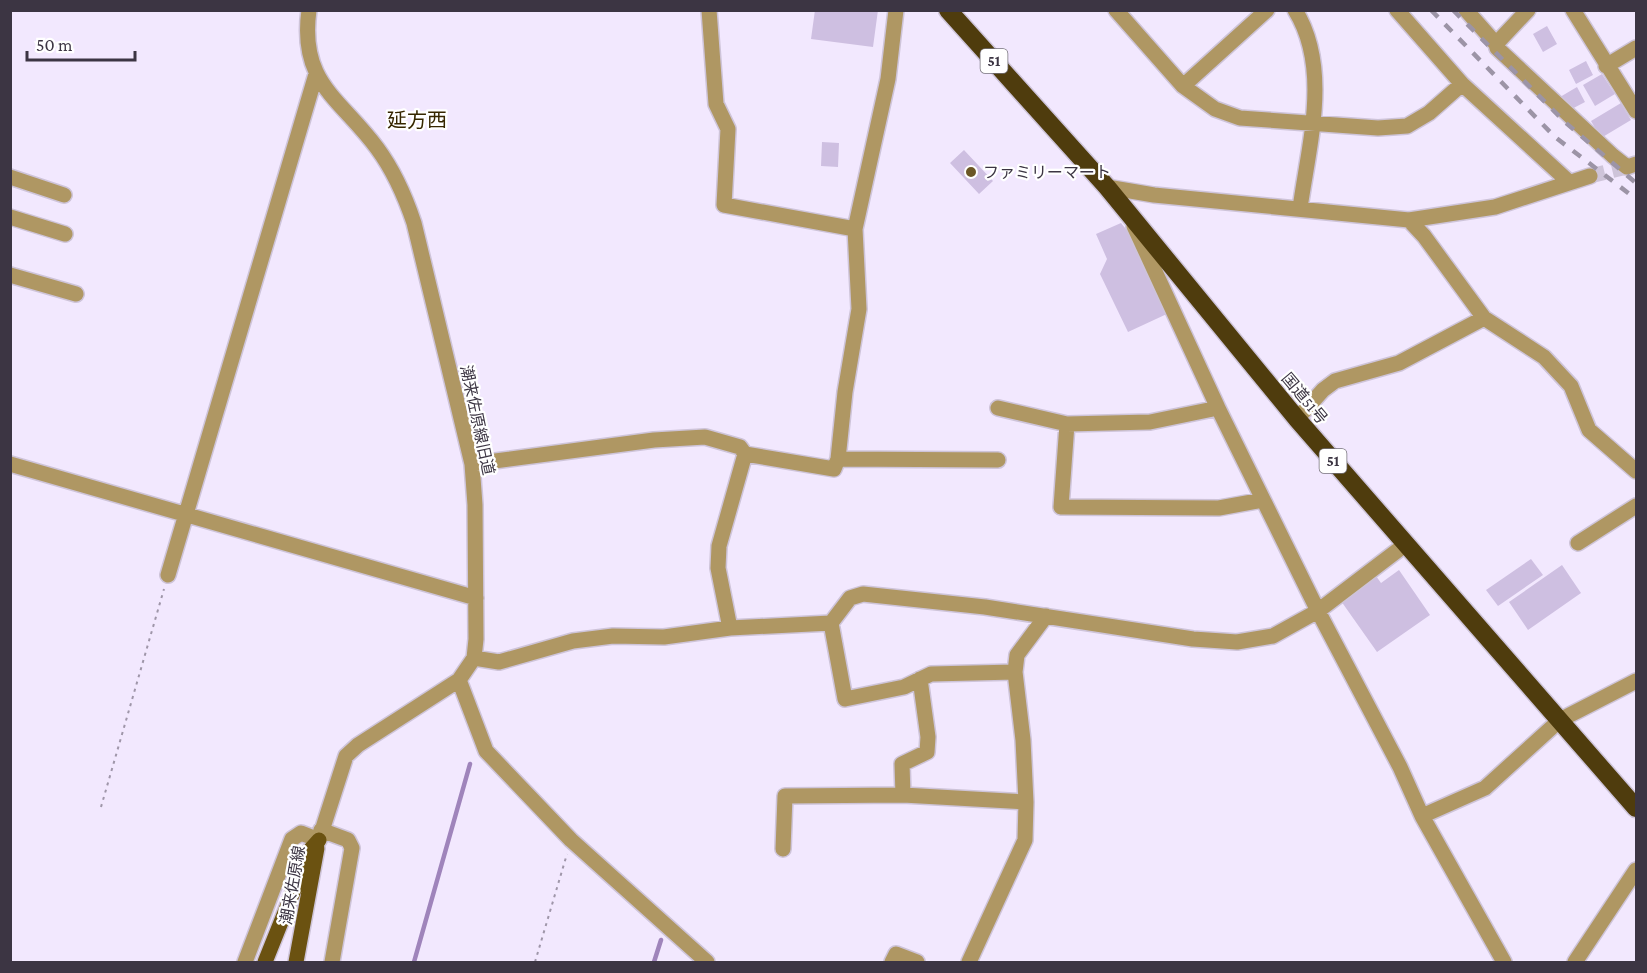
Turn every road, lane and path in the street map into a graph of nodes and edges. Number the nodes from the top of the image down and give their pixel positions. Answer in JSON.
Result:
{"nodes":[{"id":1,"x":309,"y":10,"type":"edge"},
{"id":2,"x":709,"y":10,"type":"edge"},
{"id":3,"x":896,"y":10,"type":"edge"},
{"id":4,"x":1267,"y":10,"type":"edge"},
{"id":5,"x":1295,"y":10,"type":"edge"},
{"id":6,"x":1397,"y":10,"type":"edge"},
{"id":7,"x":1466,"y":10,"type":"edge"},
{"id":8,"x":1528,"y":10,"type":"edge"},
{"id":9,"x":1573,"y":10,"type":"edge"},
{"id":10,"x":1117,"y":11,"type":"edge"},
{"id":11,"x":951,"y":12,"type":"edge"},
{"id":12,"x":1496,"y":44,"type":"junction"},
{"id":13,"x":1636,"y":48,"type":"edge"},
{"id":14,"x":1606,"y":66,"type":"junction"},
{"id":15,"x":316,"y":74,"type":"junction"},
{"id":16,"x":1462,"y":84,"type":"junction"},
{"id":17,"x":1183,"y":86,"type":"junction"},
{"id":18,"x":1636,"y":111,"type":"edge"},
{"id":19,"x":1312,"y":123,"type":"junction"},
{"id":20,"x":1632,"y":165,"type":"edge"},
{"id":21,"x":1590,"y":176,"type":"tunnel mouth"},
{"id":22,"x":10,"y":177,"type":"edge"},
{"id":23,"x":1568,"y":181,"type":"junction"},
{"id":24,"x":1107,"y":187,"type":"junction"},
{"id":25,"x":64,"y":195,"type":"dead end"},
{"id":26,"x":1300,"y":208,"type":"junction"},
{"id":27,"x":1126,"y":210,"type":"junction"},
{"id":28,"x":10,"y":217,"type":"edge"},
{"id":29,"x":1409,"y":220,"type":"junction"},
{"id":30,"x":855,"y":229,"type":"junction"},
{"id":31,"x":65,"y":234,"type":"dead end"},
{"id":32,"x":10,"y":275,"type":"edge"},
{"id":33,"x":76,"y":294,"type":"dead end"},
{"id":34,"x":1484,"y":318,"type":"junction"},
{"id":35,"x":998,"y":408,"type":"dead end"},
{"id":36,"x":1218,"y":408,"type":"junction"},
{"id":37,"x":1297,"y":419,"type":"junction"},
{"id":38,"x":1068,"y":424,"type":"junction"},
{"id":39,"x":745,"y":454,"type":"junction"},
{"id":40,"x":838,"y":459,"type":"junction"},
{"id":41,"x":998,"y":460,"type":"dead end"},
{"id":42,"x":10,"y":464,"type":"edge"},
{"id":43,"x":472,"y":464,"type":"junction"},
{"id":44,"x":1636,"y":471,"type":"edge"},
{"id":45,"x":1263,"y":500,"type":"junction"},
{"id":46,"x":1636,"y":506,"type":"edge"},
{"id":47,"x":186,"y":516,"type":"junction"},
{"id":48,"x":1578,"y":543,"type":"dead end"},
{"id":49,"x":1406,"y":544,"type":"junction"},
{"id":50,"x":168,"y":575,"type":"joint"},
{"id":51,"x":476,"y":597,"type":"junction"},
{"id":52,"x":1318,"y":611,"type":"junction"},
{"id":53,"x":1046,"y":616,"type":"junction"},
{"id":54,"x":831,"y":623,"type":"junction"},
{"id":55,"x":729,"y":628,"type":"junction"},
{"id":56,"x":474,"y":658,"type":"junction"},
{"id":57,"x":1015,"y":672,"type":"junction"},
{"id":58,"x":459,"y":680,"type":"junction"},
{"id":59,"x":920,"y":680,"type":"junction"},
{"id":60,"x":1636,"y":681,"type":"edge"},
{"id":61,"x":1560,"y":720,"type":"junction"},
{"id":62,"x":903,"y":795,"type":"junction"},
{"id":63,"x":1026,"y":802,"type":"junction"},
{"id":64,"x":101,"y":807,"type":"dead end"},
{"id":65,"x":1636,"y":808,"type":"edge"},
{"id":66,"x":1422,"y":816,"type":"junction"},
{"id":67,"x":320,"y":835,"type":"junction"},
{"id":68,"x":571,"y":840,"type":"junction"},
{"id":69,"x":783,"y":849,"type":"dead end"},
{"id":70,"x":1636,"y":870,"type":"edge"},
{"id":71,"x":974,"y":961,"type":"edge"},
{"id":72,"x":245,"y":963,"type":"edge"},
{"id":73,"x":265,"y":963,"type":"edge"},
{"id":74,"x":296,"y":963,"type":"edge"},
{"id":75,"x":332,"y":963,"type":"edge"},
{"id":76,"x":535,"y":963,"type":"edge"},
{"id":77,"x":707,"y":963,"type":"edge"},
{"id":78,"x":892,"y":963,"type":"edge"},
{"id":79,"x":917,"y":963,"type":"edge"},
{"id":80,"x":1504,"y":963,"type":"edge"},
{"id":81,"x":1575,"y":963,"type":"edge"}],
"edges":[{"from":1,"to":15,"type":"street","name":"潮来佐原線旧道"},
{"from":2,"to":30,"type":"street"},
{"from":3,"to":30,"type":"street"},
{"from":4,"to":17,"type":"street"},
{"from":5,"to":19,"type":"street"},
{"from":6,"to":16,"type":"street"},
{"from":7,"to":12,"type":"street"},
{"from":8,"to":12,"type":"street"},
{"from":9,"to":14,"type":"street"},
{"from":10,"to":17,"type":"street"},
{"from":11,"to":24,"type":"highway","name":"国道51号","number":"51"},
{"from":12,"to":20,"type":"street"},
{"from":13,"to":14,"type":"street"},
{"from":14,"to":18,"type":"street"},
{"from":15,"to":43,"type":"street","name":"潮来佐原線旧道"},
{"from":15,"to":47,"type":"street"},
{"from":16,"to":19,"type":"street"},
{"from":16,"to":23,"type":"street"},
{"from":17,"to":19,"type":"street"},
{"from":19,"to":26,"type":"street"},
{"from":21,"to":23,"type":"street"},
{"from":22,"to":25,"type":"street"},
{"from":23,"to":29,"type":"street"},
{"from":24,"to":26,"type":"street"},
{"from":24,"to":27,"type":"highway","name":"国道51号","number":"51"},
{"from":26,"to":29,"type":"street"},
{"from":27,"to":36,"type":"street"},
{"from":27,"to":37,"type":"highway","name":"国道51号","number":"51"},
{"from":28,"to":31,"type":"street"},
{"from":29,"to":34,"type":"street"},
{"from":30,"to":40,"type":"street"},
{"from":32,"to":33,"type":"street"},
{"from":34,"to":37,"type":"street"},
{"from":34,"to":44,"type":"street"},
{"from":35,"to":38,"type":"street"},
{"from":36,"to":38,"type":"street"},
{"from":36,"to":45,"type":"street"},
{"from":37,"to":49,"type":"highway","name":"国道51号","number":"51"},
{"from":38,"to":45,"type":"street"},
{"from":39,"to":40,"type":"street"},
{"from":39,"to":43,"type":"street"},
{"from":39,"to":55,"type":"street"},
{"from":40,"to":41,"type":"street"},
{"from":42,"to":47,"type":"street"},
{"from":43,"to":51,"type":"street","name":"潮来佐原線旧道"},
{"from":45,"to":52,"type":"street"},
{"from":46,"to":48,"type":"street"},
{"from":47,"to":50,"type":"street"},
{"from":47,"to":51,"type":"street"},
{"from":49,"to":52,"type":"street"},
{"from":49,"to":61,"type":"highway","name":"国道51号","number":"51"},
{"from":50,"to":64,"type":"path"},
{"from":51,"to":56,"type":"street","name":"潮来佐原線旧道"},
{"from":52,"to":53,"type":"street"},
{"from":52,"to":66,"type":"street"},
{"from":53,"to":54,"type":"street"},
{"from":53,"to":57,"type":"street"},
{"from":54,"to":55,"type":"street"},
{"from":54,"to":59,"type":"street"},
{"from":55,"to":56,"type":"street"},
{"from":56,"to":58,"type":"street"},
{"from":57,"to":59,"type":"street"},
{"from":57,"to":63,"type":"street"},
{"from":58,"to":67,"type":"street"},
{"from":58,"to":68,"type":"street"},
{"from":59,"to":62,"type":"street"},
{"from":60,"to":61,"type":"street"},
{"from":61,"to":65,"type":"highway","name":"国道51号","number":"51"},
{"from":61,"to":66,"type":"street"},
{"from":62,"to":63,"type":"street"},
{"from":62,"to":69,"type":"street"},
{"from":63,"to":71,"type":"street"},
{"from":66,"to":80,"type":"street"},
{"from":67,"to":72,"type":"street"},
{"from":67,"to":73,"type":"main road","name":"潮来佐原線"},
{"from":67,"to":74,"type":"main road","name":"潮来佐原線"},
{"from":67,"to":75,"type":"street"},
{"from":68,"to":76,"type":"path"},
{"from":68,"to":77,"type":"street"},
{"from":70,"to":81,"type":"street"},
{"from":78,"to":79,"type":"street"}]}
